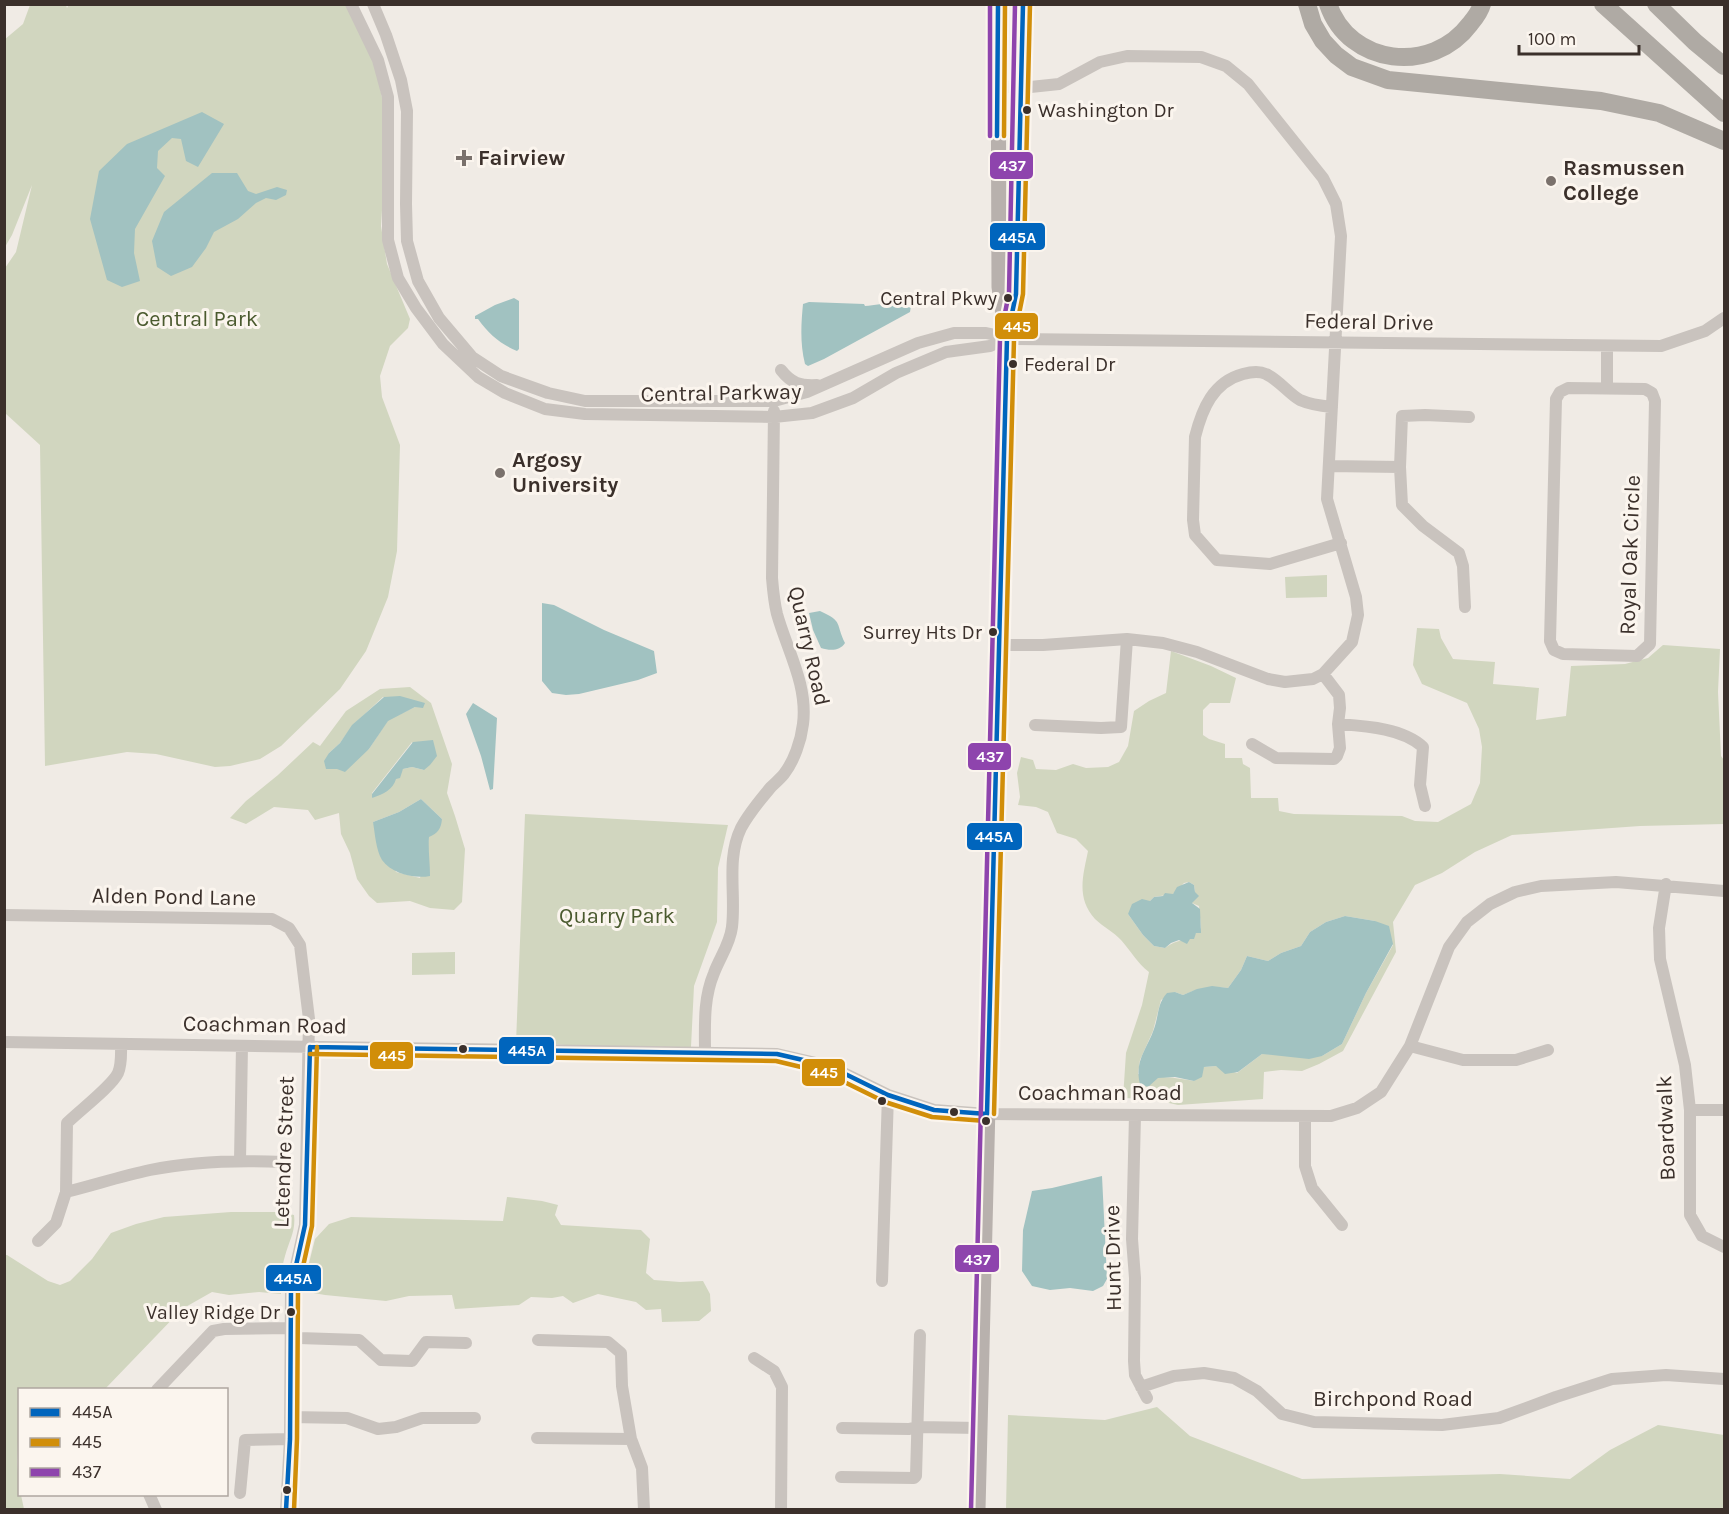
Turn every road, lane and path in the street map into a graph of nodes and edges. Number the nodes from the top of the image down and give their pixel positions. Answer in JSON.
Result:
{"nodes":[{"id":1,"x":351,"y":4,"type":"edge"},
{"id":2,"x":373,"y":4,"type":"edge"},
{"id":3,"x":998,"y":4,"type":"edge"},
{"id":4,"x":1023,"y":4,"type":"edge"},
{"id":5,"x":1307,"y":4,"type":"edge"},
{"id":6,"x":1328,"y":4,"type":"edge"},
{"id":7,"x":1482,"y":4,"type":"edge"},
{"id":8,"x":1604,"y":4,"type":"edge"},
{"id":9,"x":1656,"y":4,"type":"edge"},
{"id":10,"x":1725,"y":66,"type":"edge"},
{"id":11,"x":997,"y":86,"type":"junction"},
{"id":12,"x":1021,"y":88,"type":"junction"},
{"id":13,"x":1725,"y":113,"type":"edge"},
{"id":14,"x":1725,"y":141,"type":"edge"},
{"id":15,"x":1725,"y":318,"type":"edge"},
{"id":16,"x":1007,"y":338,"type":"junction"},
{"id":17,"x":1335,"y":343,"type":"junction"},
{"id":18,"x":1607,"y":346,"type":"junction"},
{"id":19,"x":781,"y":369,"type":"dead end"},
{"id":20,"x":824,"y":385,"type":"junction"},
{"id":21,"x":1606,"y":388,"type":"junction"},
{"id":22,"x":774,"y":401,"type":"junction"},
{"id":23,"x":1332,"y":407,"type":"junction"},
{"id":24,"x":774,"y":417,"type":"junction"},
{"id":25,"x":1469,"y":417,"type":"dead end"},
{"id":26,"x":1329,"y":466,"type":"junction"},
{"id":27,"x":1400,"y":467,"type":"junction"},
{"id":28,"x":1341,"y":543,"type":"junction"},
{"id":29,"x":1465,"y":607,"type":"dead end"},
{"id":30,"x":1126,"y":639,"type":"junction"},
{"id":31,"x":999,"y":645,"type":"junction"},
{"id":32,"x":1323,"y":674,"type":"junction"},
{"id":33,"x":1035,"y":724,"type":"dead end"},
{"id":34,"x":1338,"y":724,"type":"junction"},
{"id":35,"x":1252,"y":744,"type":"dead end"},
{"id":36,"x":1425,"y":806,"type":"dead end"},
{"id":37,"x":1666,"y":885,"type":"junction"},
{"id":38,"x":1725,"y":891,"type":"edge"},
{"id":39,"x":4,"y":915,"type":"edge"},
{"id":40,"x":4,"y":1042,"type":"edge"},
{"id":41,"x":121,"y":1044,"type":"junction"},
{"id":42,"x":242,"y":1046,"type":"junction"},
{"id":43,"x":1410,"y":1046,"type":"junction"},
{"id":44,"x":310,"y":1047,"type":"junction"},
{"id":45,"x":1548,"y":1050,"type":"dead end"},
{"id":46,"x":705,"y":1054,"type":"junction"},
{"id":47,"x":888,"y":1095,"type":"junction"},
{"id":48,"x":1690,"y":1110,"type":"junction"},
{"id":49,"x":1725,"y":1110,"type":"edge"},
{"id":50,"x":987,"y":1114,"type":"junction"},
{"id":51,"x":1135,"y":1115,"type":"junction"},
{"id":52,"x":1305,"y":1116,"type":"junction"},
{"id":53,"x":240,"y":1160,"type":"junction"},
{"id":54,"x":283,"y":1162,"type":"dead end"},
{"id":55,"x":66,"y":1192,"type":"junction"},
{"id":56,"x":1342,"y":1225,"type":"dead end"},
{"id":57,"x":38,"y":1241,"type":"dead end"},
{"id":58,"x":1725,"y":1247,"type":"edge"},
{"id":59,"x":882,"y":1281,"type":"dead end"},
{"id":60,"x":290,"y":1328,"type":"junction"},
{"id":61,"x":920,"y":1335,"type":"dead end"},
{"id":62,"x":538,"y":1340,"type":"dead end"},
{"id":63,"x":466,"y":1343,"type":"dead end"},
{"id":64,"x":754,"y":1358,"type":"dead end"},
{"id":65,"x":1725,"y":1379,"type":"edge"},
{"id":66,"x":158,"y":1388,"type":"edge"},
{"id":67,"x":1144,"y":1393,"type":"joint"},
{"id":68,"x":290,"y":1417,"type":"junction"},
{"id":69,"x":475,"y":1418,"type":"dead end"},
{"id":70,"x":917,"y":1426,"type":"junction"},
{"id":71,"x":842,"y":1428,"type":"dead end"},
{"id":72,"x":980,"y":1428,"type":"junction"},
{"id":73,"x":537,"y":1438,"type":"dead end"},
{"id":74,"x":290,"y":1439,"type":"junction"},
{"id":75,"x":631,"y":1439,"type":"junction"},
{"id":76,"x":841,"y":1476,"type":"dead end"},
{"id":77,"x":240,"y":1493,"type":"dead end"},
{"id":78,"x":286,"y":1509,"type":"edge"},
{"id":79,"x":644,"y":1509,"type":"edge"},
{"id":80,"x":781,"y":1509,"type":"edge"},
{"id":81,"x":978,"y":1509,"type":"edge"}],
"edges":[{"from":1,"to":24,"type":"street","name":"Central Parkway"},
{"from":2,"to":22,"type":"street","name":"Central Parkway"},
{"from":3,"to":11,"type":"main road"},
{"from":4,"to":12,"type":"main road"},
{"from":5,"to":14,"type":"highway"},
{"from":6,"to":7,"type":"highway"},
{"from":8,"to":13,"type":"highway"},
{"from":9,"to":10,"type":"highway"},
{"from":11,"to":12,"type":"street"},
{"from":11,"to":16,"type":"main road"},
{"from":12,"to":16,"type":"main road"},
{"from":12,"to":17,"type":"street"},
{"from":15,"to":18,"type":"street","name":"Federal Drive"},
{"from":16,"to":17,"type":"street","name":"Federal Drive"},
{"from":16,"to":20,"type":"street","name":"Central Parkway"},
{"from":16,"to":24,"type":"street","name":"Central Parkway"},
{"from":16,"to":31,"type":"main road"},
{"from":17,"to":18,"type":"street","name":"Federal Drive"},
{"from":17,"to":23,"type":"street"},
{"from":18,"to":21,"type":"street"},
{"from":19,"to":20,"type":"street"},
{"from":20,"to":22,"type":"street","name":"Central Parkway"},
{"from":21,"to":21,"type":"street","name":"Royal Oak Circle"},
{"from":22,"to":24,"type":"street","name":"Quarry Road"},
{"from":23,"to":26,"type":"street"},
{"from":23,"to":28,"type":"street"},
{"from":24,"to":46,"type":"street","name":"Quarry Road"},
{"from":25,"to":27,"type":"street"},
{"from":26,"to":27,"type":"street"},
{"from":26,"to":28,"type":"street"},
{"from":27,"to":29,"type":"street"},
{"from":28,"to":32,"type":"street"},
{"from":30,"to":31,"type":"street"},
{"from":30,"to":32,"type":"street"},
{"from":30,"to":33,"type":"street"},
{"from":31,"to":50,"type":"main road"},
{"from":32,"to":34,"type":"street"},
{"from":34,"to":35,"type":"street"},
{"from":34,"to":36,"type":"street"},
{"from":37,"to":38,"type":"street","name":"Coachman Road"},
{"from":37,"to":43,"type":"street","name":"Coachman Road"},
{"from":37,"to":48,"type":"street","name":"Boardwalk"},
{"from":39,"to":44,"type":"street","name":"Alden Pond Lane"},
{"from":40,"to":41,"type":"street","name":"Coachman Road"},
{"from":41,"to":42,"type":"street","name":"Coachman Road"},
{"from":41,"to":55,"type":"street"},
{"from":42,"to":44,"type":"street","name":"Coachman Road"},
{"from":42,"to":53,"type":"street"},
{"from":43,"to":45,"type":"street"},
{"from":43,"to":52,"type":"street","name":"Coachman Road"},
{"from":44,"to":46,"type":"street","name":"Coachman Road"},
{"from":44,"to":60,"type":"street","name":"Letendre Street"},
{"from":46,"to":47,"type":"street","name":"Coachman Road"},
{"from":47,"to":50,"type":"street","name":"Coachman Road"},
{"from":47,"to":59,"type":"street"},
{"from":48,"to":49,"type":"street"},
{"from":48,"to":58,"type":"street","name":"Boardwalk"},
{"from":50,"to":51,"type":"street","name":"Coachman Road"},
{"from":50,"to":72,"type":"main road"},
{"from":51,"to":52,"type":"street","name":"Coachman Road"},
{"from":51,"to":67,"type":"street","name":"Hunt Drive"},
{"from":52,"to":56,"type":"street"},
{"from":53,"to":54,"type":"street"},
{"from":53,"to":55,"type":"street"},
{"from":55,"to":57,"type":"street"},
{"from":60,"to":63,"type":"street"},
{"from":60,"to":66,"type":"street"},
{"from":60,"to":68,"type":"street","name":"Letendre Street"},
{"from":61,"to":70,"type":"street"},
{"from":62,"to":75,"type":"street"},
{"from":64,"to":80,"type":"street"},
{"from":65,"to":67,"type":"street","name":"Birchpond Road"},
{"from":68,"to":69,"type":"street"},
{"from":68,"to":74,"type":"street","name":"Letendre Street"},
{"from":70,"to":71,"type":"street"},
{"from":70,"to":72,"type":"street"},
{"from":70,"to":76,"type":"street"},
{"from":72,"to":81,"type":"main road"},
{"from":73,"to":75,"type":"street"},
{"from":74,"to":77,"type":"street"},
{"from":74,"to":78,"type":"street","name":"Letendre Street"},
{"from":75,"to":79,"type":"street"}]}
